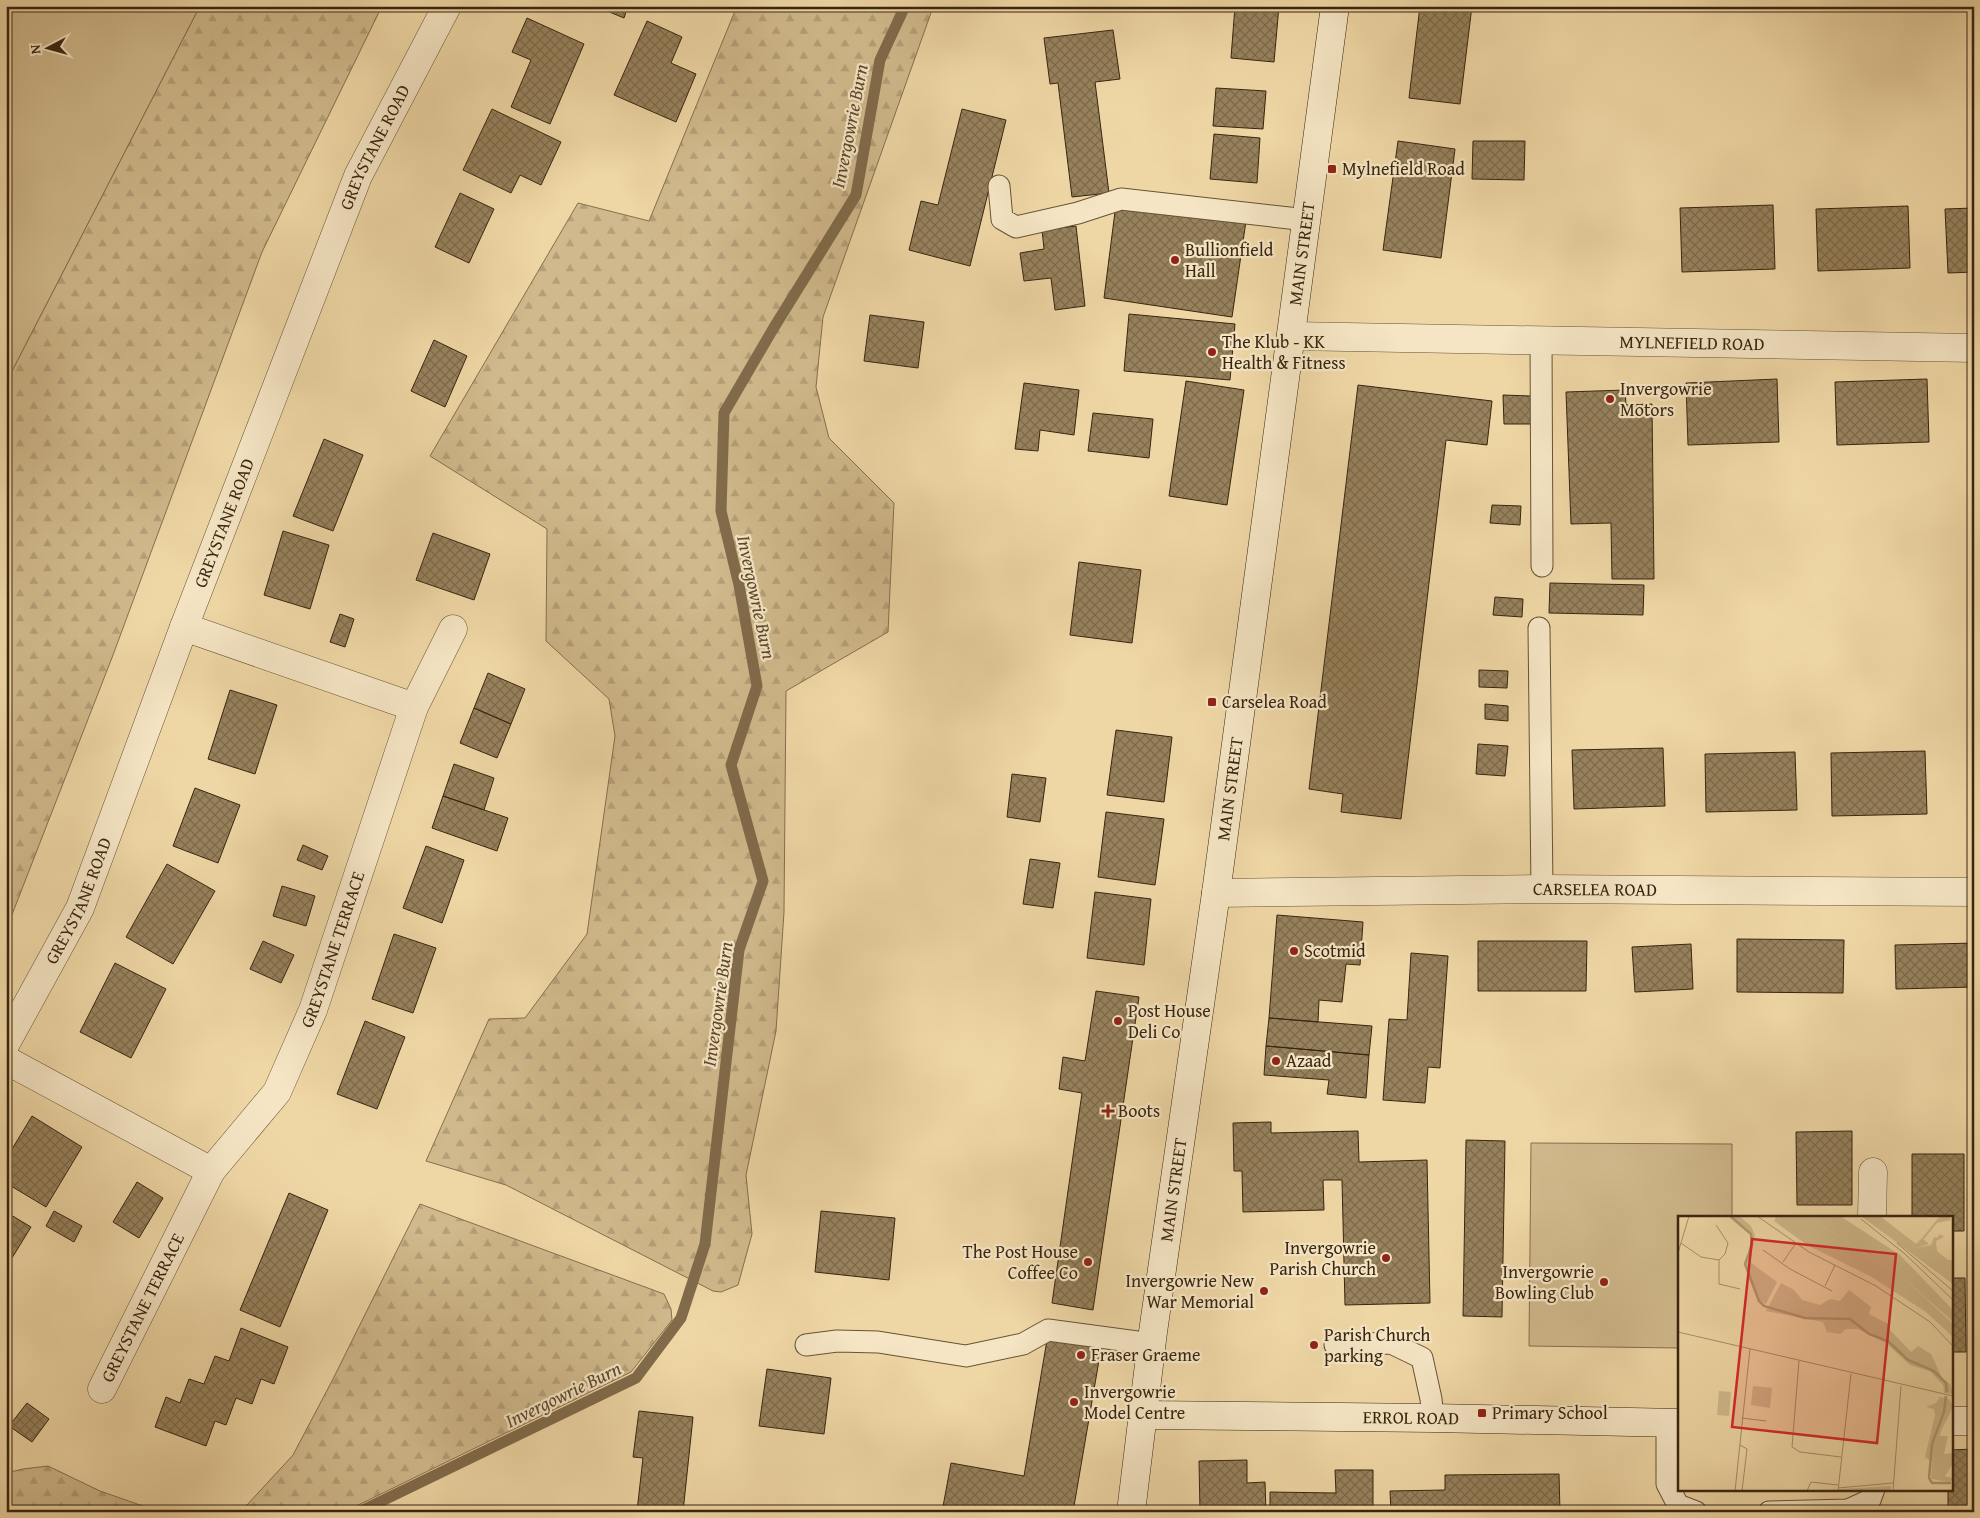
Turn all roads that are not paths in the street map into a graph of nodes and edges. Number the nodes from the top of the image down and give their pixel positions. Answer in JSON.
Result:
{"nodes":[{"id":1,"x":447,"y":6,"type":"edge"},
{"id":2,"x":1335,"y":6,"type":"edge"},
{"id":3,"x":999,"y":186,"type":"dead end"},
{"id":4,"x":1308,"y":220,"type":"junction"},
{"id":5,"x":1291,"y":336,"type":"junction"},
{"id":6,"x":1541,"y":339,"type":"junction"},
{"id":7,"x":1974,"y":348,"type":"edge"},
{"id":8,"x":1542,"y":566,"type":"dead end"},
{"id":9,"x":184,"y":627,"type":"junction"},
{"id":10,"x":1539,"y":628,"type":"dead end"},
{"id":11,"x":453,"y":629,"type":"dead end"},
{"id":12,"x":414,"y":708,"type":"junction"},
{"id":13,"x":1542,"y":889,"type":"junction"},
{"id":14,"x":1974,"y":892,"type":"edge"},
{"id":15,"x":1216,"y":893,"type":"junction"},
{"id":16,"x":6,"y":1043,"type":"edge"},
{"id":17,"x":6,"y":1060,"type":"edge"},
{"id":18,"x":211,"y":1171,"type":"junction"},
{"id":19,"x":1873,"y":1172,"type":"dead end"},
{"id":20,"x":1872,"y":1216,"type":"edge"},
{"id":21,"x":1152,"y":1344,"type":"junction"},
{"id":22,"x":1335,"y":1345,"type":"dead end"},
{"id":23,"x":806,"y":1346,"type":"dead end"},
{"id":24,"x":102,"y":1389,"type":"dead end"},
{"id":25,"x":1143,"y":1415,"type":"junction"},
{"id":26,"x":1433,"y":1418,"type":"junction"},
{"id":27,"x":1952,"y":1421,"type":"edge"},
{"id":28,"x":1974,"y":1421,"type":"edge"},
{"id":29,"x":1673,"y":1423,"type":"edge"},
{"id":30,"x":1872,"y":1500,"type":"edge"},
{"id":31,"x":1131,"y":1512,"type":"edge"},
{"id":32,"x":1696,"y":1512,"type":"edge"},
{"id":33,"x":1769,"y":1512,"type":"edge"}],
"edges":[{"from":1,"to":9,"type":"street","name":"GREYSTANE ROAD"},
{"from":2,"to":4,"type":"street","name":"MAIN STREET"},
{"from":3,"to":4,"type":"lane"},
{"from":4,"to":5,"type":"street","name":"MAIN STREET"},
{"from":5,"to":6,"type":"street","name":"MYLNEFIELD ROAD"},
{"from":5,"to":15,"type":"street","name":"MAIN STREET"},
{"from":6,"to":7,"type":"street","name":"MYLNEFIELD ROAD"},
{"from":6,"to":8,"type":"lane"},
{"from":9,"to":12,"type":"street"},
{"from":9,"to":16,"type":"street","name":"GREYSTANE ROAD"},
{"from":10,"to":13,"type":"lane"},
{"from":11,"to":12,"type":"street","name":"GREYSTANE TERRACE"},
{"from":12,"to":18,"type":"street","name":"GREYSTANE TERRACE"},
{"from":13,"to":14,"type":"street","name":"CARSELEA ROAD"},
{"from":13,"to":15,"type":"street","name":"CARSELEA ROAD"},
{"from":15,"to":21,"type":"street","name":"MAIN STREET"},
{"from":17,"to":18,"type":"street"},
{"from":18,"to":24,"type":"street","name":"GREYSTANE TERRACE"},
{"from":19,"to":20,"type":"street"},
{"from":21,"to":23,"type":"lane"},
{"from":21,"to":25,"type":"street","name":"MAIN STREET"},
{"from":22,"to":26,"type":"lane"},
{"from":25,"to":26,"type":"street","name":"ERROL ROAD"},
{"from":25,"to":31,"type":"street","name":"MAIN STREET"},
{"from":26,"to":29,"type":"street","name":"ERROL ROAD"},
{"from":27,"to":28,"type":"street"},
{"from":29,"to":32,"type":"lane"},
{"from":30,"to":33,"type":"lane"}]}
